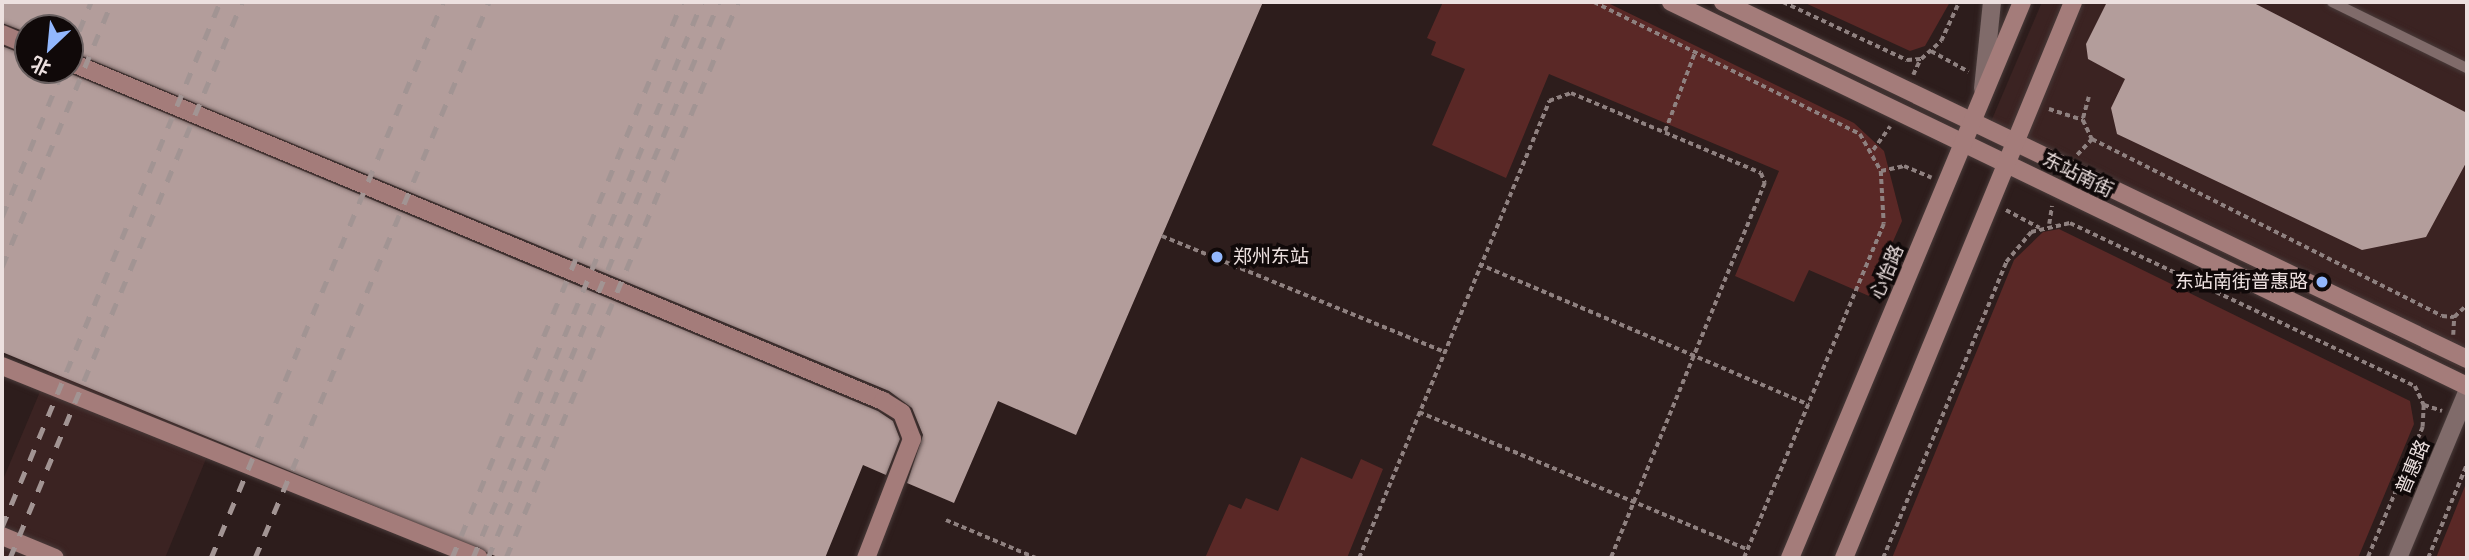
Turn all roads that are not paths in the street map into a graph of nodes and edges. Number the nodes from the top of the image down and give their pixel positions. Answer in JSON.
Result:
{"nodes":[{"id":1,"x":1671,"y":2,"type":"edge"},
{"id":2,"x":1723,"y":2,"type":"edge"},
{"id":3,"x":1992,"y":2,"type":"edge"},
{"id":4,"x":2022,"y":2,"type":"edge"},
{"id":5,"x":2073,"y":2,"type":"edge"},
{"id":6,"x":2332,"y":2,"type":"edge"},
{"id":7,"x":84,"y":68,"type":"edge"},
{"id":8,"x":2467,"y":68,"type":"edge"},
{"id":9,"x":1983,"y":97,"type":"junction"},
{"id":10,"x":1972,"y":122,"type":"junction"},
{"id":11,"x":1964,"y":143,"type":"junction"},
{"id":12,"x":2017,"y":143,"type":"junction"},
{"id":13,"x":2008,"y":164,"type":"junction"},
{"id":14,"x":2467,"y":359,"type":"edge"},
{"id":15,"x":2,"y":366,"type":"edge"},
{"id":16,"x":2467,"y":386,"type":"edge"},
{"id":17,"x":2467,"y":392,"type":"edge"},
{"id":18,"x":2,"y":536,"type":"edge"},
{"id":19,"x":55,"y":558,"type":"edge"},
{"id":20,"x":479,"y":558,"type":"edge"},
{"id":21,"x":866,"y":558,"type":"edge"},
{"id":22,"x":1790,"y":558,"type":"edge"},
{"id":23,"x":1844,"y":558,"type":"edge"},
{"id":24,"x":2398,"y":558,"type":"edge"}],
"edges":[{"from":1,"to":11,"type":"street","name":"东站南街"},
{"from":2,"to":10,"type":"street","name":"东站南街"},
{"from":3,"to":9,"type":"street"},
{"from":4,"to":9,"type":"street","name":"心怡路"},
{"from":5,"to":12,"type":"street"},
{"from":6,"to":8,"type":"lane"},
{"from":7,"to":21,"type":"street"},
{"from":9,"to":10,"type":"street","name":"心怡路"},
{"from":10,"to":11,"type":"street","name":"心怡路"},
{"from":10,"to":12,"type":"street","name":"东站南街"},
{"from":11,"to":13,"type":"street","name":"东站南街"},
{"from":11,"to":22,"type":"street","name":"心怡路"},
{"from":12,"to":13,"type":"street"},
{"from":12,"to":14,"type":"street","name":"东站南街"},
{"from":13,"to":16,"type":"street","name":"东站南街"},
{"from":13,"to":23,"type":"street"},
{"from":15,"to":20,"type":"street"},
{"from":17,"to":24,"type":"street","name":"普惠路"},
{"from":18,"to":19,"type":"street"}]}
